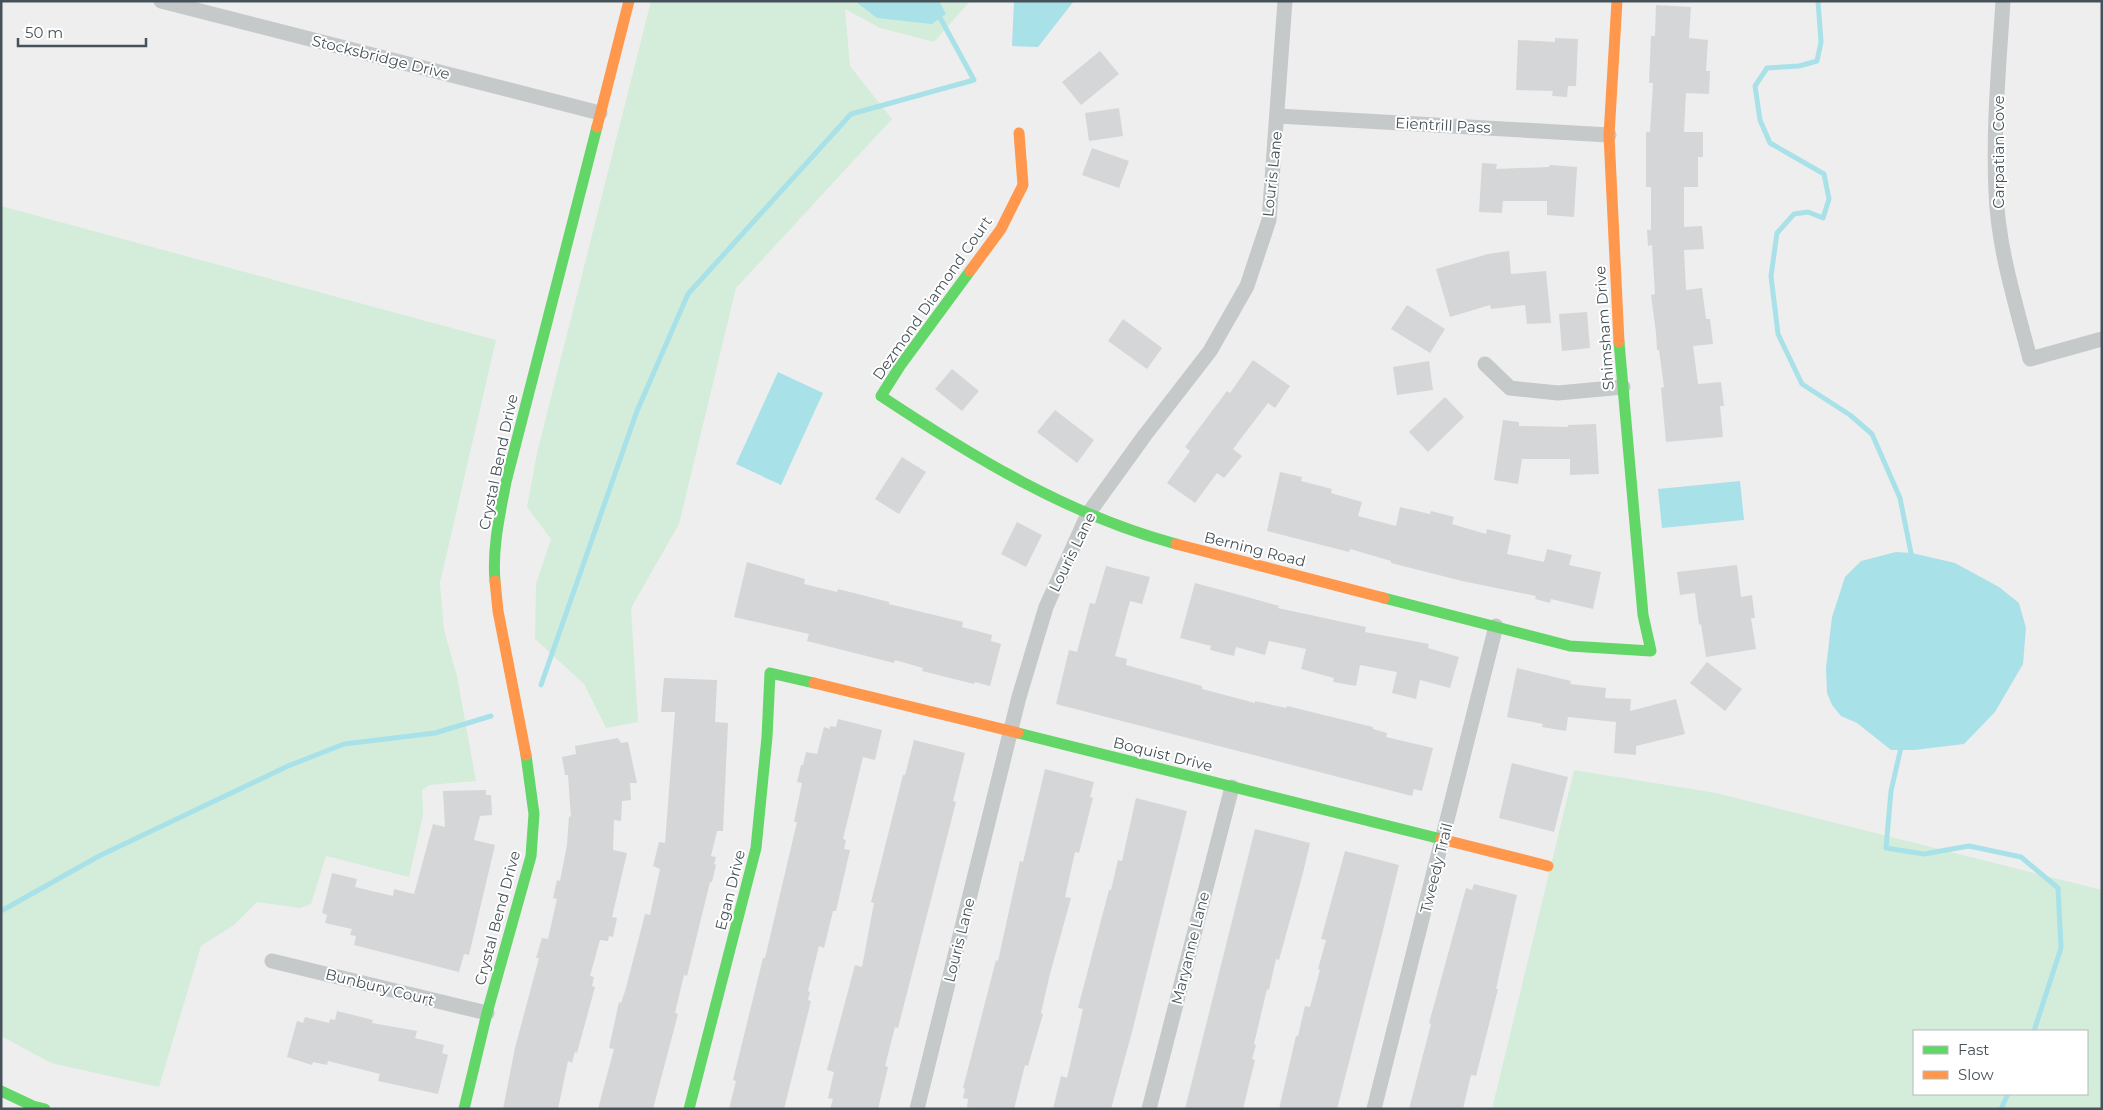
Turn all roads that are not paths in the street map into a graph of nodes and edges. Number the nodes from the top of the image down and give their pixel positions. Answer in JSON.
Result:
{"nodes":[{"id":1,"x":161,"y":1,"type":"edge"},
{"id":2,"x":629,"y":1,"type":"edge"},
{"id":3,"x":1285,"y":1,"type":"edge"},
{"id":4,"x":1617,"y":1,"type":"edge"},
{"id":5,"x":2003,"y":1,"type":"edge"},
{"id":6,"x":600,"y":113,"type":"junction"},
{"id":7,"x":1278,"y":116,"type":"junction"},
{"id":8,"x":1019,"y":133,"type":"dead end"},
{"id":9,"x":1609,"y":135,"type":"junction"},
{"id":10,"x":2102,"y":339,"type":"edge"},
{"id":11,"x":1485,"y":364,"type":"dead end"},
{"id":12,"x":1623,"y":387,"type":"junction"},
{"id":13,"x":882,"y":395,"type":"joint"},
{"id":14,"x":1088,"y":514,"type":"junction"},
{"id":15,"x":1496,"y":626,"type":"junction"},
{"id":16,"x":1651,"y":651,"type":"joint"},
{"id":17,"x":770,"y":673,"type":"joint"},
{"id":18,"x":1012,"y":731,"type":"junction"},
{"id":19,"x":1232,"y":787,"type":"junction"},
{"id":20,"x":1444,"y":838,"type":"junction"},
{"id":21,"x":1548,"y":866,"type":"dead end"},
{"id":22,"x":272,"y":961,"type":"dead end"},
{"id":23,"x":487,"y":1013,"type":"junction"},
{"id":24,"x":1,"y":1091,"type":"edge"},
{"id":25,"x":37,"y":1108,"type":"edge"},
{"id":26,"x":464,"y":1109,"type":"edge"},
{"id":27,"x":689,"y":1109,"type":"edge"},
{"id":28,"x":917,"y":1109,"type":"edge"},
{"id":29,"x":1149,"y":1109,"type":"edge"},
{"id":30,"x":1374,"y":1109,"type":"edge"}],
"edges":[{"from":1,"to":6,"type":"street","name":"Stocksbridge Drive"},
{"from":2,"to":6,"type":"street","name":"Crystal Bend Drive"},
{"from":3,"to":7,"type":"street","name":"Louris Lane"},
{"from":4,"to":9,"type":"street","name":"Shimsham Drive"},
{"from":5,"to":10,"type":"street","name":"Carpatian Cove"},
{"from":6,"to":23,"type":"street","name":"Crystal Bend Drive"},
{"from":7,"to":9,"type":"street","name":"Eientrill Pass"},
{"from":7,"to":14,"type":"street","name":"Louris Lane"},
{"from":8,"to":13,"type":"street","name":"Dezmond Diamond Court"},
{"from":9,"to":12,"type":"street","name":"Shimsham Drive"},
{"from":11,"to":12,"type":"street"},
{"from":12,"to":16,"type":"street","name":"Shimsham Drive"},
{"from":13,"to":14,"type":"street","name":"Berning Road"},
{"from":14,"to":15,"type":"street","name":"Berning Road"},
{"from":14,"to":18,"type":"street","name":"Louris Lane"},
{"from":15,"to":16,"type":"street","name":"Berning Road"},
{"from":15,"to":20,"type":"street","name":"Tweedy Trail"},
{"from":17,"to":18,"type":"street","name":"Boquist Drive"},
{"from":17,"to":27,"type":"street","name":"Egan Drive"},
{"from":18,"to":19,"type":"street","name":"Boquist Drive"},
{"from":18,"to":28,"type":"street","name":"Louris Lane"},
{"from":19,"to":20,"type":"street","name":"Boquist Drive"},
{"from":19,"to":29,"type":"street","name":"Maryanne Lane"},
{"from":20,"to":21,"type":"street","name":"Boquist Drive"},
{"from":20,"to":30,"type":"street","name":"Tweedy Trail"},
{"from":22,"to":23,"type":"street","name":"Bunbury Court"},
{"from":23,"to":26,"type":"street","name":"Crystal Bend Drive"},
{"from":24,"to":25,"type":"street"}]}
